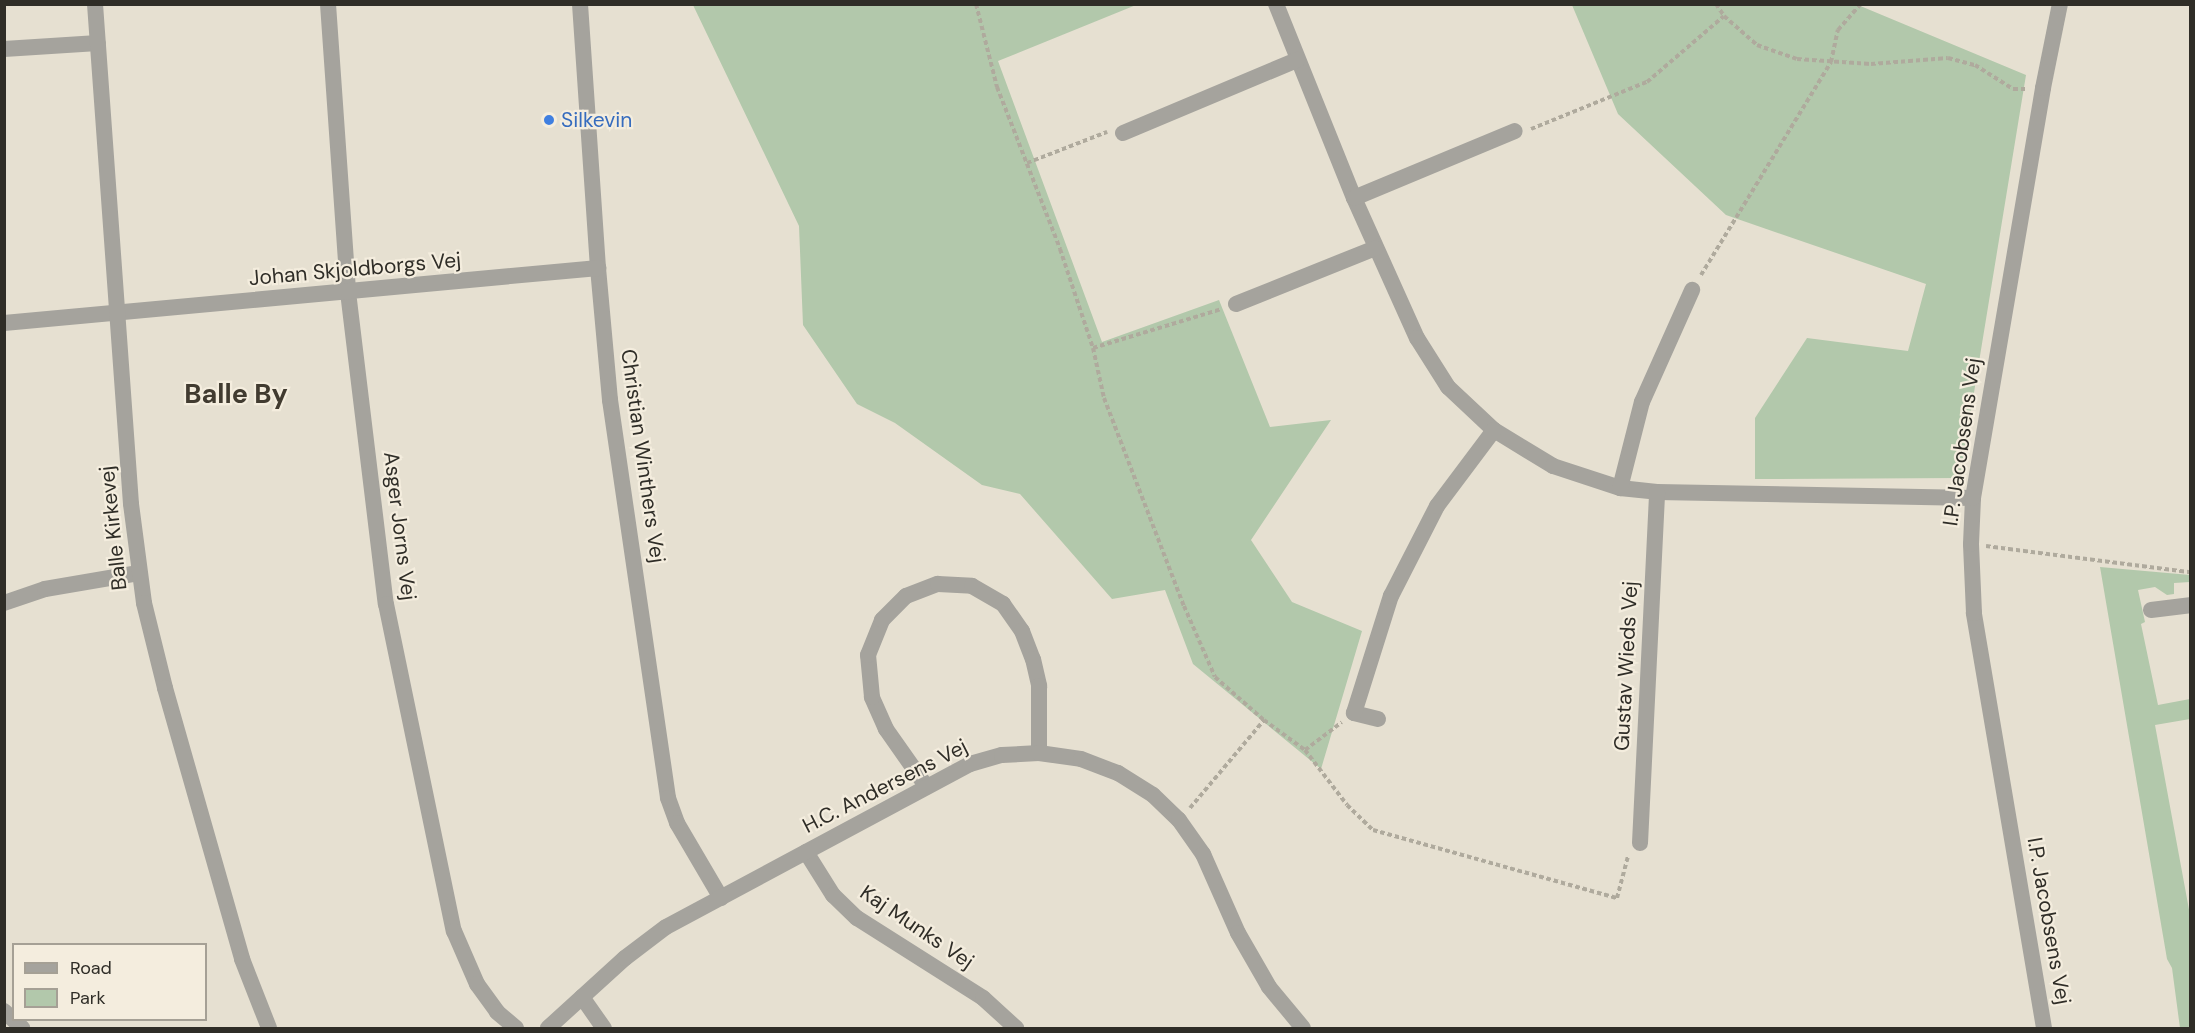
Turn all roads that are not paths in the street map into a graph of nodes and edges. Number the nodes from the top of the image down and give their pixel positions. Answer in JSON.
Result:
{"nodes":[{"id":1,"x":95,"y":4,"type":"edge"},
{"id":2,"x":328,"y":4,"type":"edge"},
{"id":3,"x":580,"y":4,"type":"edge"},
{"id":4,"x":1276,"y":4,"type":"edge"},
{"id":5,"x":2060,"y":4,"type":"edge"},
{"id":6,"x":98,"y":43,"type":"junction"},
{"id":7,"x":4,"y":49,"type":"edge"},
{"id":8,"x":1297,"y":60,"type":"junction"},
{"id":9,"x":1515,"y":131,"type":"road end"},
{"id":10,"x":1123,"y":133,"type":"road end"},
{"id":11,"x":1354,"y":198,"type":"junction"},
{"id":12,"x":1376,"y":248,"type":"junction"},
{"id":13,"x":598,"y":268,"type":"junction"},
{"id":14,"x":1692,"y":290,"type":"road end"},
{"id":15,"x":348,"y":292,"type":"junction"},
{"id":16,"x":1236,"y":304,"type":"road end"},
{"id":17,"x":117,"y":314,"type":"junction"},
{"id":18,"x":4,"y":323,"type":"edge"},
{"id":19,"x":1494,"y":430,"type":"junction"},
{"id":20,"x":1620,"y":488,"type":"junction"},
{"id":21,"x":1657,"y":492,"type":"junction"},
{"id":22,"x":1973,"y":498,"type":"junction"},
{"id":23,"x":139,"y":573,"type":"junction"},
{"id":24,"x":4,"y":603,"type":"edge"},
{"id":25,"x":2190,"y":605,"type":"edge"},
{"id":26,"x":2151,"y":610,"type":"dead end"},
{"id":27,"x":1378,"y":719,"type":"dead end"},
{"id":28,"x":1039,"y":753,"type":"junction"},
{"id":29,"x":926,"y":786,"type":"junction"},
{"id":30,"x":1640,"y":843,"type":"road end"},
{"id":31,"x":806,"y":852,"type":"junction"},
{"id":32,"x":721,"y":898,"type":"junction"},
{"id":33,"x":582,"y":997,"type":"junction"},
{"id":34,"x":269,"y":1029,"type":"edge"},
{"id":35,"x":516,"y":1029,"type":"edge"},
{"id":36,"x":548,"y":1029,"type":"edge"},
{"id":37,"x":604,"y":1029,"type":"edge"},
{"id":38,"x":1016,"y":1029,"type":"edge"},
{"id":39,"x":1302,"y":1029,"type":"edge"},
{"id":40,"x":2044,"y":1029,"type":"edge"}],
"edges":[{"from":1,"to":6,"type":"street","name":"Balle Kirkevej"},
{"from":2,"to":15,"type":"street","name":"Asger Jorns Vej"},
{"from":3,"to":13,"type":"street","name":"Christian Winthers Vej"},
{"from":4,"to":8,"type":"street"},
{"from":5,"to":22,"type":"street","name":"I.P. Jacobsens Vej"},
{"from":6,"to":7,"type":"street"},
{"from":6,"to":17,"type":"street","name":"Balle Kirkevej"},
{"from":8,"to":10,"type":"street"},
{"from":8,"to":11,"type":"street"},
{"from":9,"to":11,"type":"street"},
{"from":11,"to":12,"type":"street"},
{"from":12,"to":16,"type":"street"},
{"from":12,"to":19,"type":"street"},
{"from":13,"to":15,"type":"street","name":"Johan Skjoldborgs Vej"},
{"from":13,"to":32,"type":"street","name":"Christian Winthers Vej"},
{"from":14,"to":20,"type":"street"},
{"from":15,"to":17,"type":"street","name":"Johan Skjoldborgs Vej"},
{"from":15,"to":35,"type":"street","name":"Asger Jorns Vej"},
{"from":17,"to":18,"type":"street","name":"Johan Skjoldborgs Vej"},
{"from":17,"to":23,"type":"street","name":"Balle Kirkevej"},
{"from":19,"to":20,"type":"street"},
{"from":19,"to":27,"type":"street"},
{"from":20,"to":21,"type":"street"},
{"from":21,"to":22,"type":"street"},
{"from":21,"to":30,"type":"street","name":"Gustav Wieds Vej"},
{"from":22,"to":40,"type":"street","name":"I.P. Jacobsens Vej"},
{"from":23,"to":24,"type":"street"},
{"from":23,"to":34,"type":"street","name":"Balle Kirkevej"},
{"from":25,"to":26,"type":"street"},
{"from":28,"to":29,"type":"street","name":"H.C. Andersens Vej"},
{"from":28,"to":29,"type":"street"},
{"from":28,"to":39,"type":"street","name":"H.C. Andersens Vej"},
{"from":29,"to":31,"type":"street","name":"H.C. Andersens Vej"},
{"from":31,"to":32,"type":"street","name":"H.C. Andersens Vej"},
{"from":31,"to":38,"type":"street","name":"Kaj Munks Vej"},
{"from":32,"to":33,"type":"street","name":"H.C. Andersens Vej"},
{"from":33,"to":36,"type":"street","name":"H.C. Andersens Vej"},
{"from":33,"to":37,"type":"street"}]}
